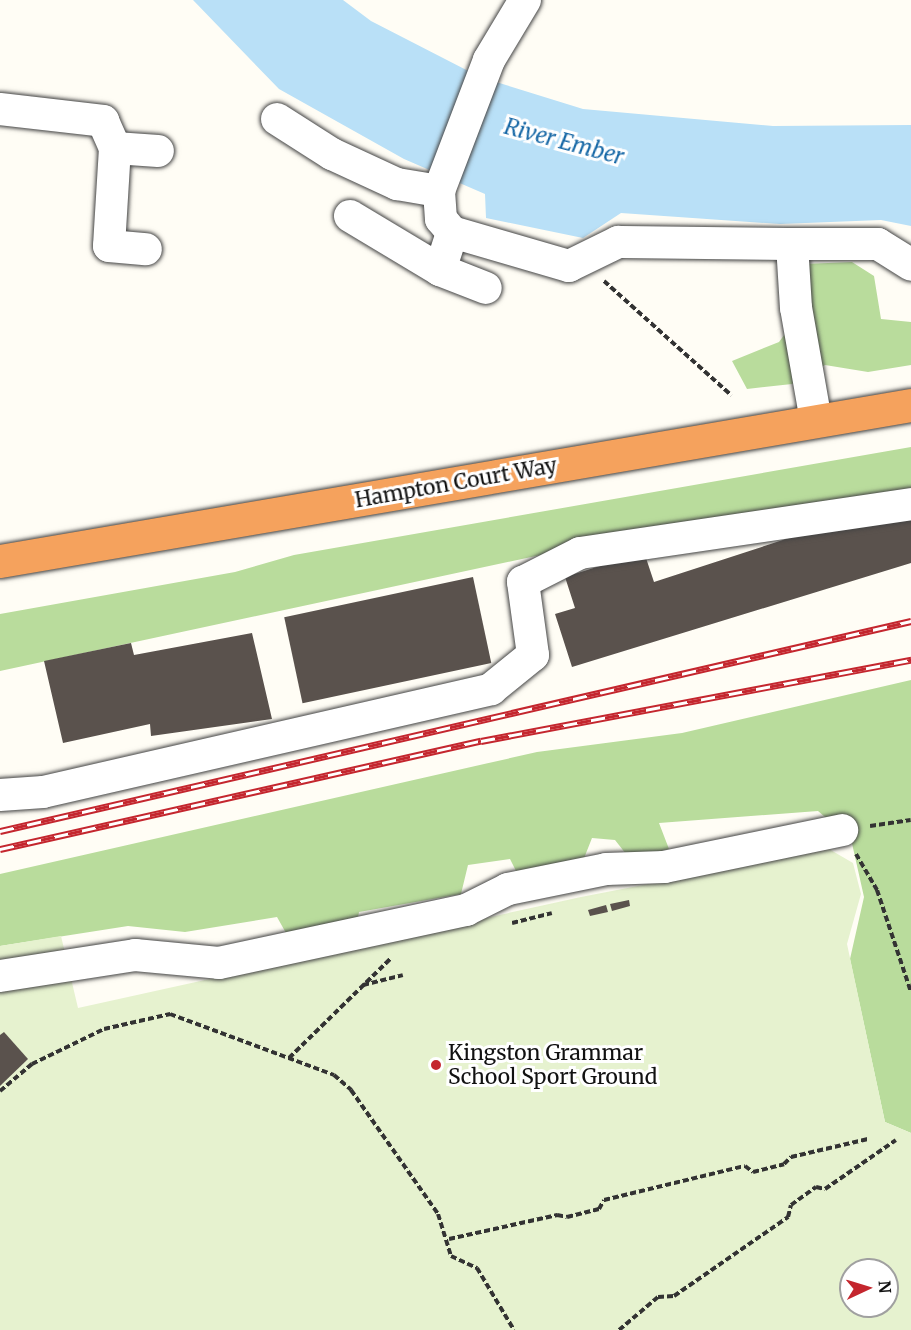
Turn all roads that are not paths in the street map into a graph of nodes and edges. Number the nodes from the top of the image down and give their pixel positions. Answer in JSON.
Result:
{"nodes":[{"id":1,"x":525,"y":0,"type":"edge"},
{"id":2,"x":0,"y":109,"type":"edge"},
{"id":3,"x":277,"y":119,"type":"dead end"},
{"id":4,"x":115,"y":148,"type":"junction"},
{"id":5,"x":158,"y":151,"type":"dead end"},
{"id":6,"x":439,"y":191,"type":"junction"},
{"id":7,"x":350,"y":216,"type":"dead end"},
{"id":8,"x":452,"y":232,"type":"junction"},
{"id":9,"x":792,"y":244,"type":"junction"},
{"id":10,"x":146,"y":249,"type":"dead end"},
{"id":11,"x":911,"y":265,"type":"edge"},
{"id":12,"x":441,"y":270,"type":"junction"},
{"id":13,"x":486,"y":288,"type":"dead end"},
{"id":14,"x":911,"y":405,"type":"edge"},
{"id":15,"x":816,"y":421,"type":"junction"},
{"id":16,"x":911,"y":504,"type":"edge"},
{"id":17,"x":0,"y":561,"type":"edge"},
{"id":18,"x":0,"y":795,"type":"edge"},
{"id":19,"x":842,"y":830,"type":"road end"},
{"id":20,"x":0,"y":976,"type":"edge"}],
"edges":[{"from":1,"to":6,"type":"street"},
{"from":2,"to":4,"type":"street"},
{"from":3,"to":6,"type":"street"},
{"from":4,"to":5,"type":"street"},
{"from":4,"to":10,"type":"street"},
{"from":6,"to":8,"type":"street"},
{"from":7,"to":12,"type":"street"},
{"from":8,"to":9,"type":"street"},
{"from":8,"to":12,"type":"street"},
{"from":9,"to":11,"type":"street"},
{"from":9,"to":15,"type":"street"},
{"from":12,"to":13,"type":"street"},
{"from":14,"to":15,"type":"highway","name":"Hampton Court Way"},
{"from":15,"to":17,"type":"highway","name":"Hampton Court Way"},
{"from":16,"to":18,"type":"street"},
{"from":19,"to":20,"type":"street"}]}
